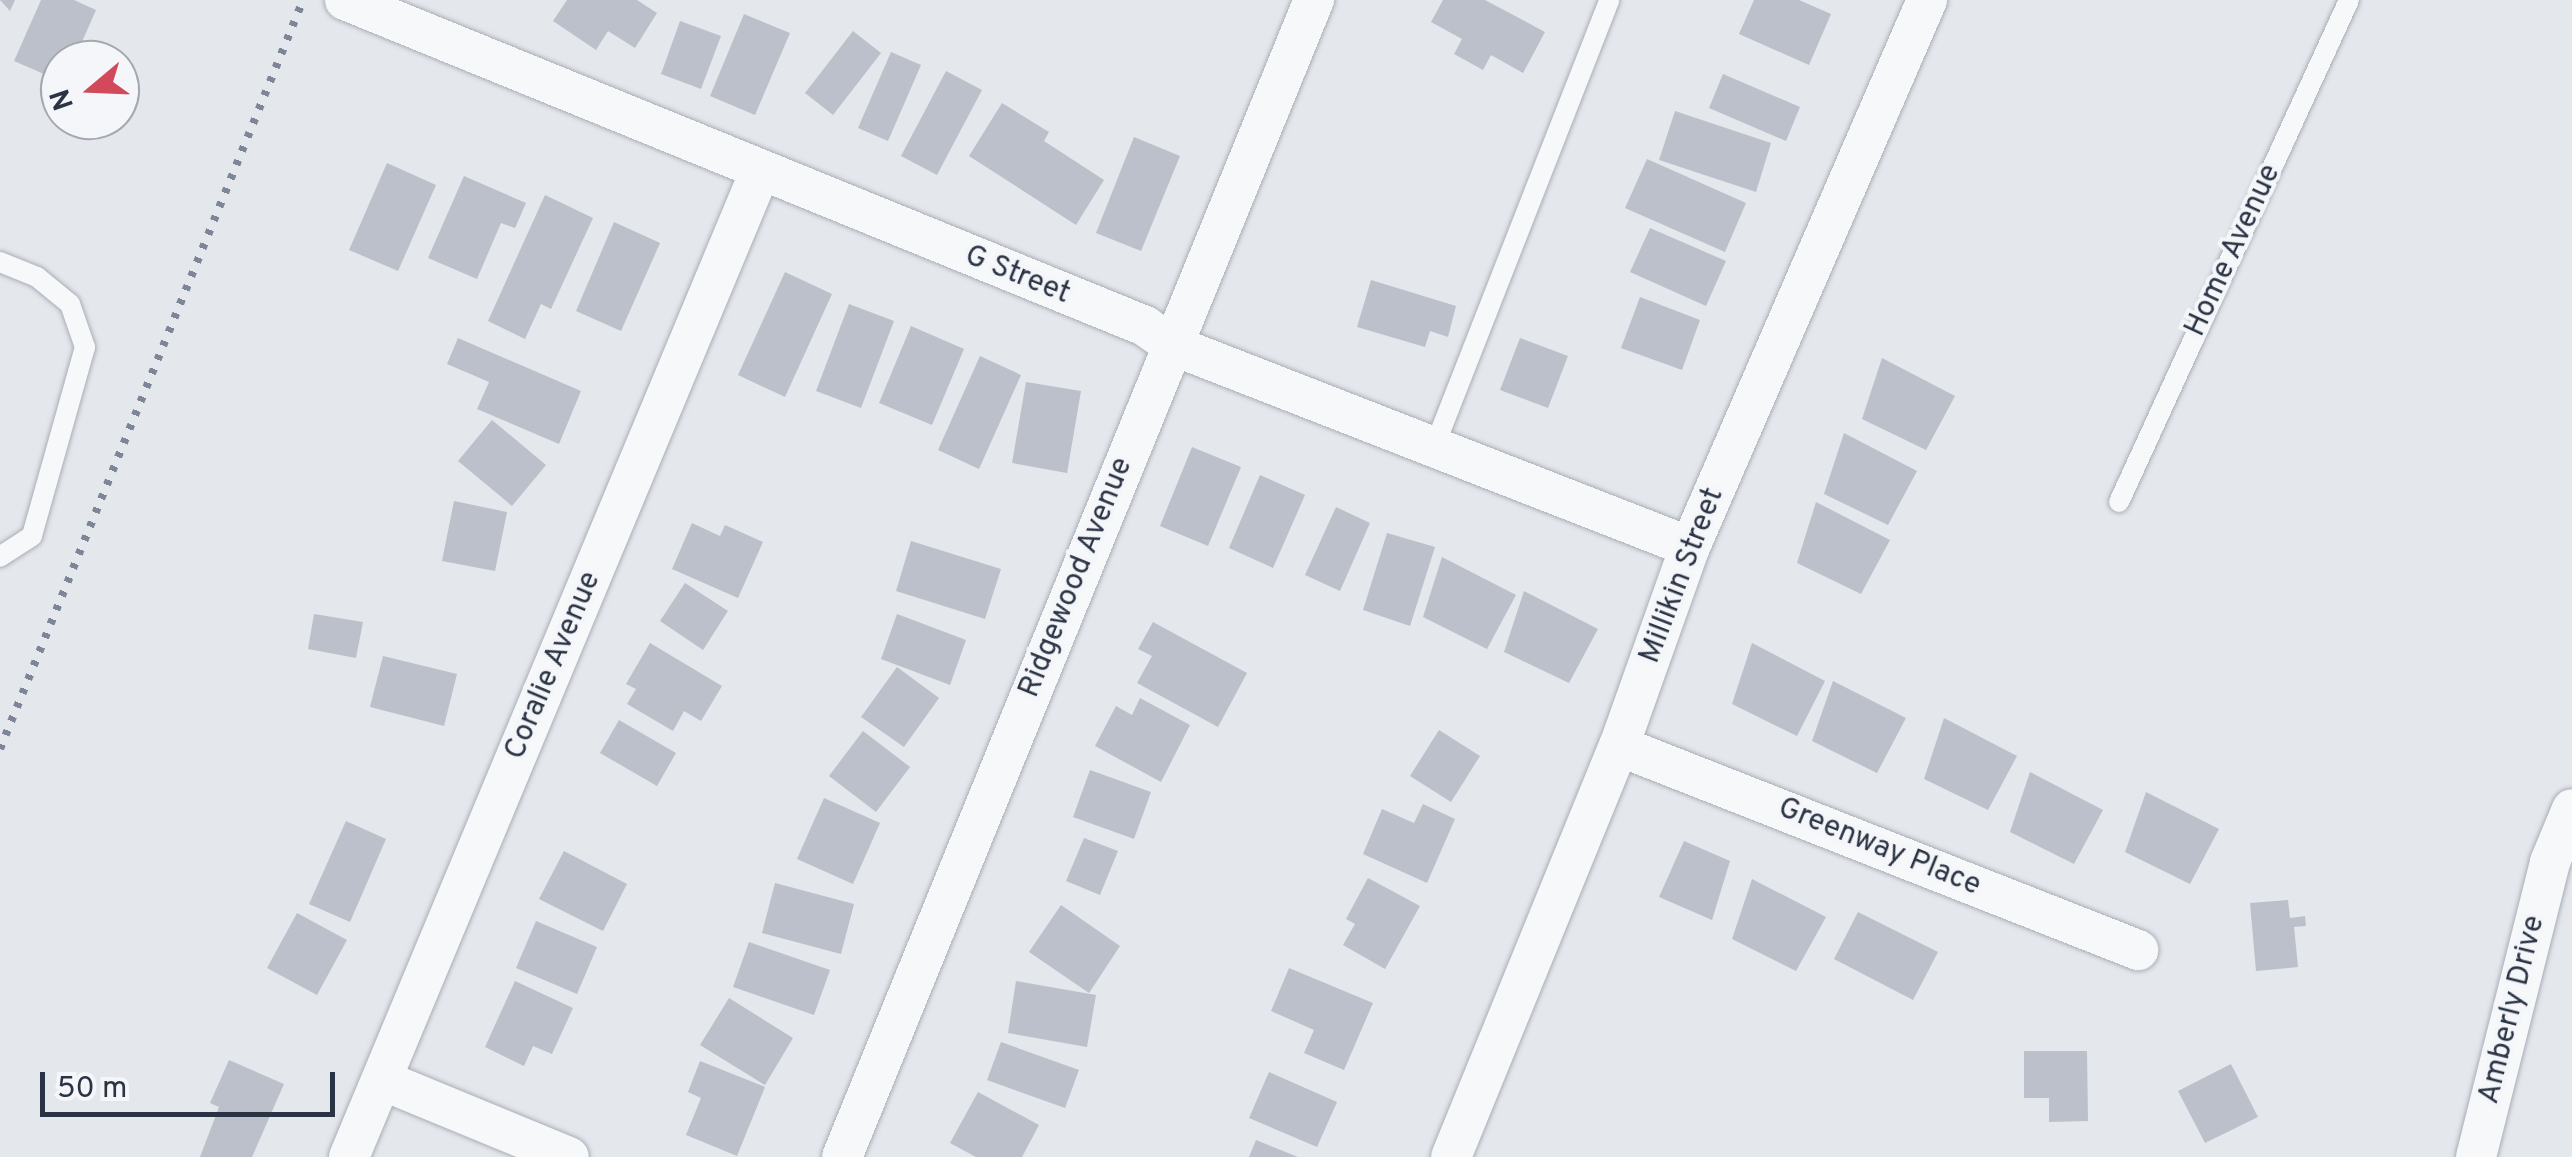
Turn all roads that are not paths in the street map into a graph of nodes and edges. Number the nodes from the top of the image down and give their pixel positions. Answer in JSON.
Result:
{"nodes":[{"id":1,"x":344,"y":0,"type":"edge"},
{"id":2,"x":1314,"y":0,"type":"edge"},
{"id":3,"x":1608,"y":0,"type":"edge"},
{"id":4,"x":1926,"y":0,"type":"edge"},
{"id":5,"x":2350,"y":0,"type":"edge"},
{"id":6,"x":759,"y":174,"type":"junction"},
{"id":7,"x":0,"y":262,"type":"edge"},
{"id":8,"x":1172,"y":345,"type":"junction"},
{"id":9,"x":1435,"y":445,"type":"junction"},
{"id":10,"x":2119,"y":502,"type":"dead end"},
{"id":11,"x":1690,"y":547,"type":"junction"},
{"id":12,"x":0,"y":557,"type":"edge"},
{"id":13,"x":1620,"y":746,"type":"junction"},
{"id":14,"x":2572,"y":808,"type":"edge"},
{"id":15,"x":2138,"y":950,"type":"dead end"},
{"id":16,"x":382,"y":1080,"type":"junction"},
{"id":17,"x":349,"y":1157,"type":"edge"},
{"id":18,"x":569,"y":1157,"type":"edge"},
{"id":19,"x":842,"y":1157,"type":"edge"},
{"id":20,"x":1451,"y":1157,"type":"edge"},
{"id":21,"x":2476,"y":1157,"type":"edge"}],
"edges":[{"from":1,"to":6,"type":"street","name":"G Street"},
{"from":2,"to":8,"type":"street","name":"Ridgewood Avenue"},
{"from":3,"to":9,"type":"lane"},
{"from":4,"to":11,"type":"street","name":"Millikin Street"},
{"from":5,"to":10,"type":"lane","name":"Home Avenue"},
{"from":6,"to":8,"type":"street","name":"G Street"},
{"from":6,"to":16,"type":"street","name":"Coralie Avenue"},
{"from":7,"to":12,"type":"lane"},
{"from":8,"to":9,"type":"street","name":"G Street"},
{"from":8,"to":19,"type":"street","name":"Ridgewood Avenue"},
{"from":9,"to":11,"type":"street","name":"G Street"},
{"from":11,"to":13,"type":"street","name":"Millikin Street"},
{"from":13,"to":15,"type":"street","name":"Greenway Place"},
{"from":13,"to":20,"type":"street","name":"Millikin Street"},
{"from":14,"to":21,"type":"street","name":"Amberly Drive"},
{"from":16,"to":17,"type":"street","name":"Coralie Avenue"},
{"from":16,"to":18,"type":"street"}]}
